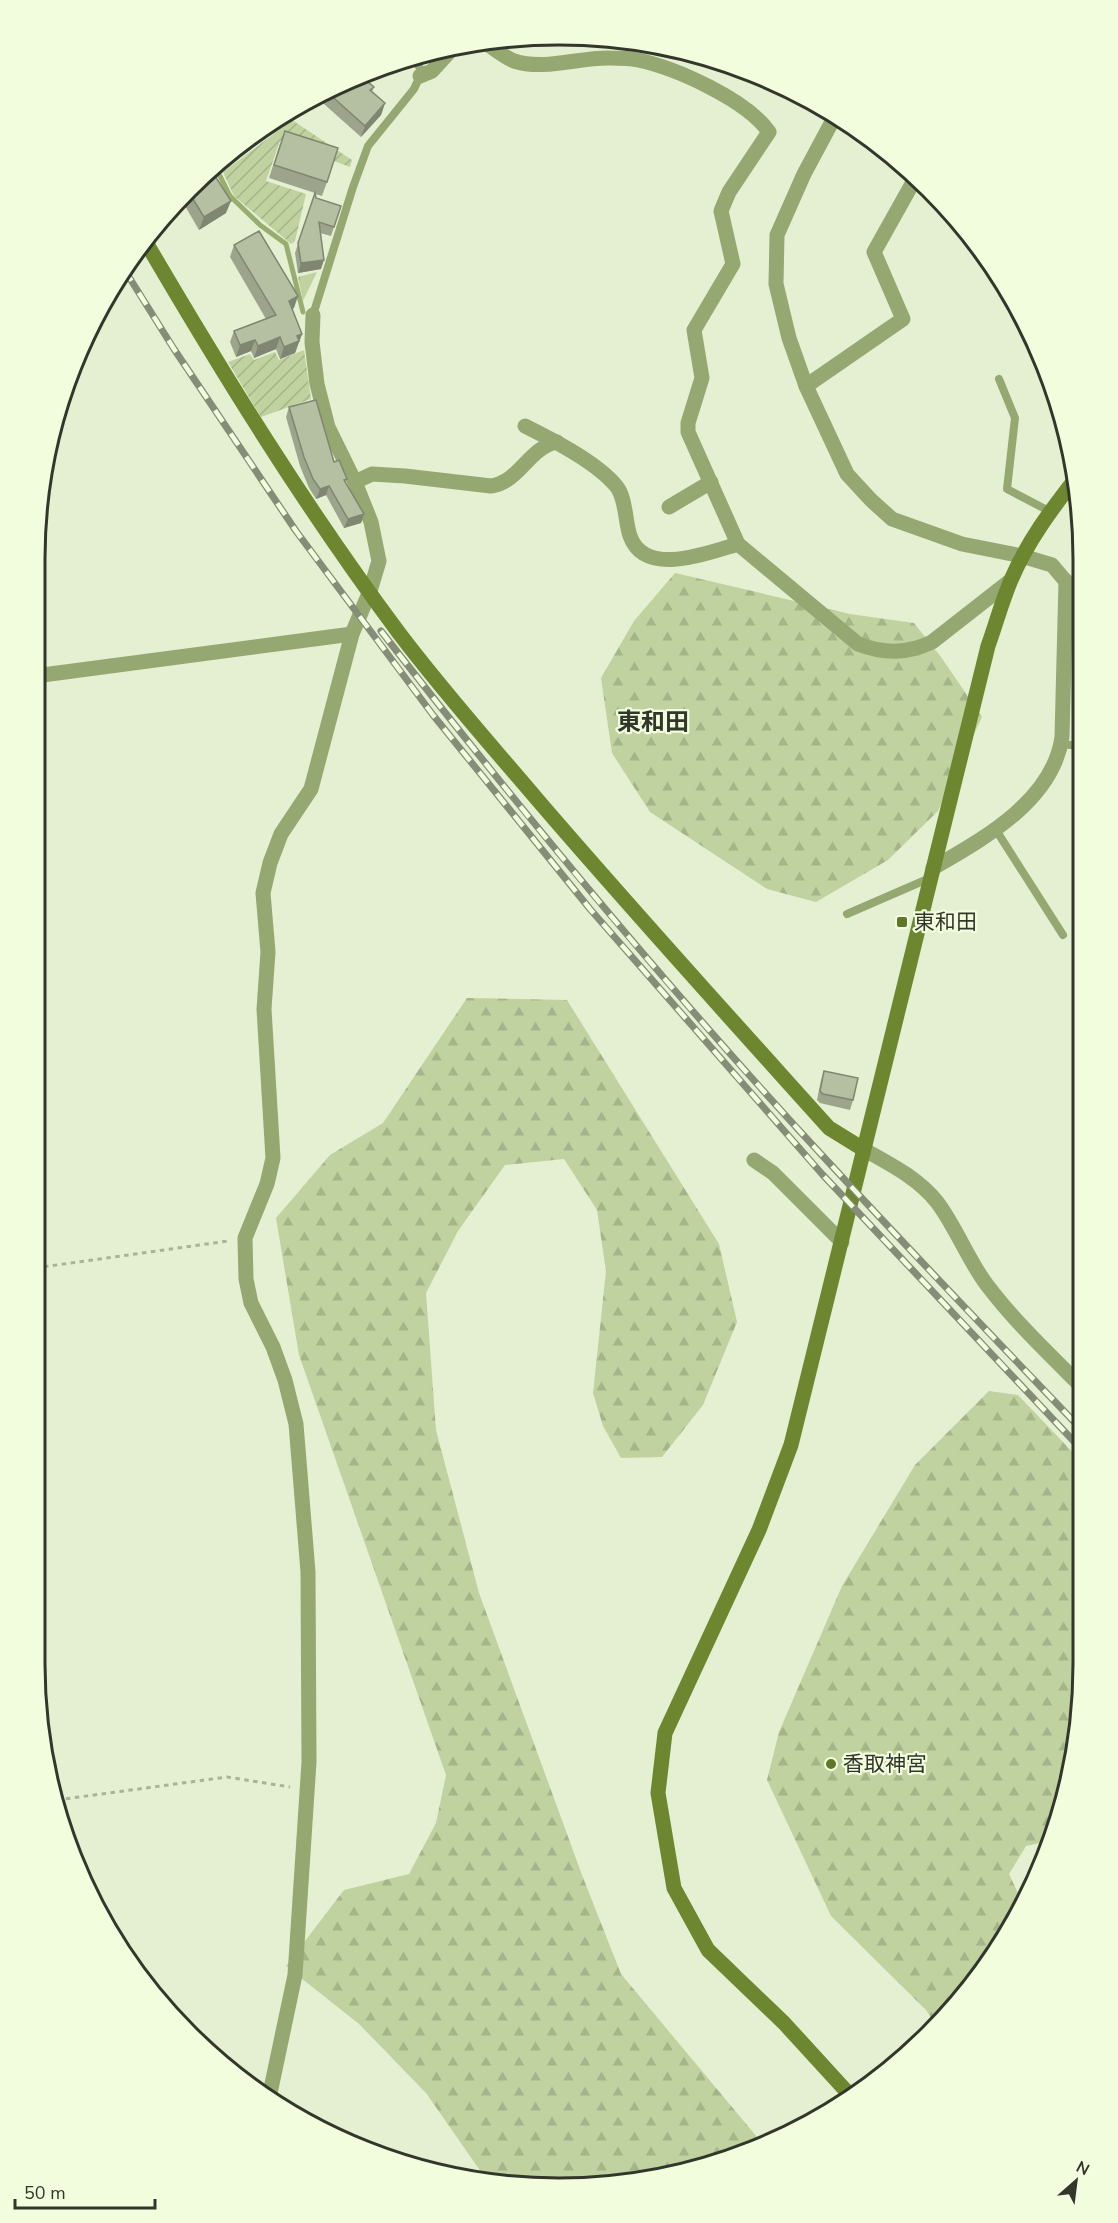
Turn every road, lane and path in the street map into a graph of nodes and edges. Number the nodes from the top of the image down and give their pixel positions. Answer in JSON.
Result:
{"nodes":[{"id":1,"x":495,"y":49,"type":"edge"},
{"id":2,"x":442,"y":59,"type":"edge"},
{"id":3,"x":418,"y":65,"type":"edge"},
{"id":4,"x":420,"y":76,"type":"junction"},
{"id":5,"x":831,"y":123,"type":"edge"},
{"id":6,"x":911,"y":186,"type":"edge"},
{"id":7,"x":149,"y":248,"type":"edge"},
{"id":8,"x":313,"y":315,"type":"joint"},
{"id":9,"x":999,"y":379,"type":"dead end"},
{"id":10,"x":806,"y":386,"type":"junction"},
{"id":11,"x":525,"y":426,"type":"dead end"},
{"id":12,"x":557,"y":442,"type":"junction"},
{"id":13,"x":355,"y":482,"type":"junction"},
{"id":14,"x":711,"y":482,"type":"junction"},
{"id":15,"x":1068,"y":488,"type":"edge"},
{"id":16,"x":669,"y":507,"type":"dead end"},
{"id":17,"x":1049,"y":511,"type":"junction"},
{"id":18,"x":738,"y":544,"type":"junction"},
{"id":19,"x":1022,"y":556,"type":"junction"},
{"id":20,"x":1010,"y":581,"type":"junction"},
{"id":21,"x":1066,"y":581,"type":"junction"},
{"id":22,"x":1073,"y":590,"type":"edge"},
{"id":23,"x":370,"y":591,"type":"junction"},
{"id":24,"x":351,"y":634,"type":"junction"},
{"id":25,"x":45,"y":675,"type":"edge"},
{"id":26,"x":1061,"y":744,"type":"junction"},
{"id":27,"x":1073,"y":745,"type":"edge"},
{"id":28,"x":996,"y":830,"type":"junction"},
{"id":29,"x":932,"y":873,"type":"junction"},
{"id":30,"x":847,"y":914,"type":"dead end"},
{"id":31,"x":1063,"y":935,"type":"dead end"},
{"id":32,"x":863,"y":1149,"type":"junction"},
{"id":33,"x":754,"y":1160,"type":"dead end"},
{"id":34,"x":245,"y":1238,"type":"junction"},
{"id":35,"x":842,"y":1242,"type":"junction"},
{"id":36,"x":45,"y":1267,"type":"edge"},
{"id":37,"x":1073,"y":1377,"type":"edge"},
{"id":38,"x":307,"y":1790,"type":"junction"},
{"id":39,"x":64,"y":1799,"type":"edge"},
{"id":40,"x":271,"y":2089,"type":"edge"},
{"id":41,"x":846,"y":2090,"type":"edge"}],
"edges":[{"from":1,"to":14,"type":"street"},
{"from":2,"to":4,"type":"street"},
{"from":3,"to":4,"type":"lane"},
{"from":4,"to":8,"type":"lane"},
{"from":5,"to":10,"type":"street"},
{"from":6,"to":10,"type":"street"},
{"from":7,"to":23,"type":"street"},
{"from":8,"to":13,"type":"street"},
{"from":9,"to":17,"type":"lane"},
{"from":10,"to":19,"type":"street"},
{"from":11,"to":12,"type":"street"},
{"from":12,"to":13,"type":"street"},
{"from":12,"to":18,"type":"street"},
{"from":13,"to":23,"type":"street"},
{"from":14,"to":16,"type":"street"},
{"from":14,"to":18,"type":"street"},
{"from":15,"to":17,"type":"street"},
{"from":17,"to":19,"type":"street"},
{"from":18,"to":20,"type":"street"},
{"from":19,"to":20,"type":"street"},
{"from":19,"to":21,"type":"street"},
{"from":20,"to":29,"type":"street"},
{"from":21,"to":22,"type":"street"},
{"from":21,"to":26,"type":"street"},
{"from":23,"to":24,"type":"street"},
{"from":23,"to":32,"type":"street"},
{"from":24,"to":25,"type":"street"},
{"from":24,"to":34,"type":"street"},
{"from":26,"to":27,"type":"lane"},
{"from":26,"to":28,"type":"street"},
{"from":28,"to":29,"type":"street"},
{"from":28,"to":31,"type":"lane"},
{"from":29,"to":30,"type":"lane"},
{"from":29,"to":32,"type":"street"},
{"from":32,"to":35,"type":"street"},
{"from":32,"to":37,"type":"street"},
{"from":33,"to":35,"type":"street"},
{"from":34,"to":36,"type":"path"},
{"from":34,"to":38,"type":"street"},
{"from":35,"to":41,"type":"street"},
{"from":38,"to":39,"type":"path"},
{"from":38,"to":40,"type":"street"}]}
